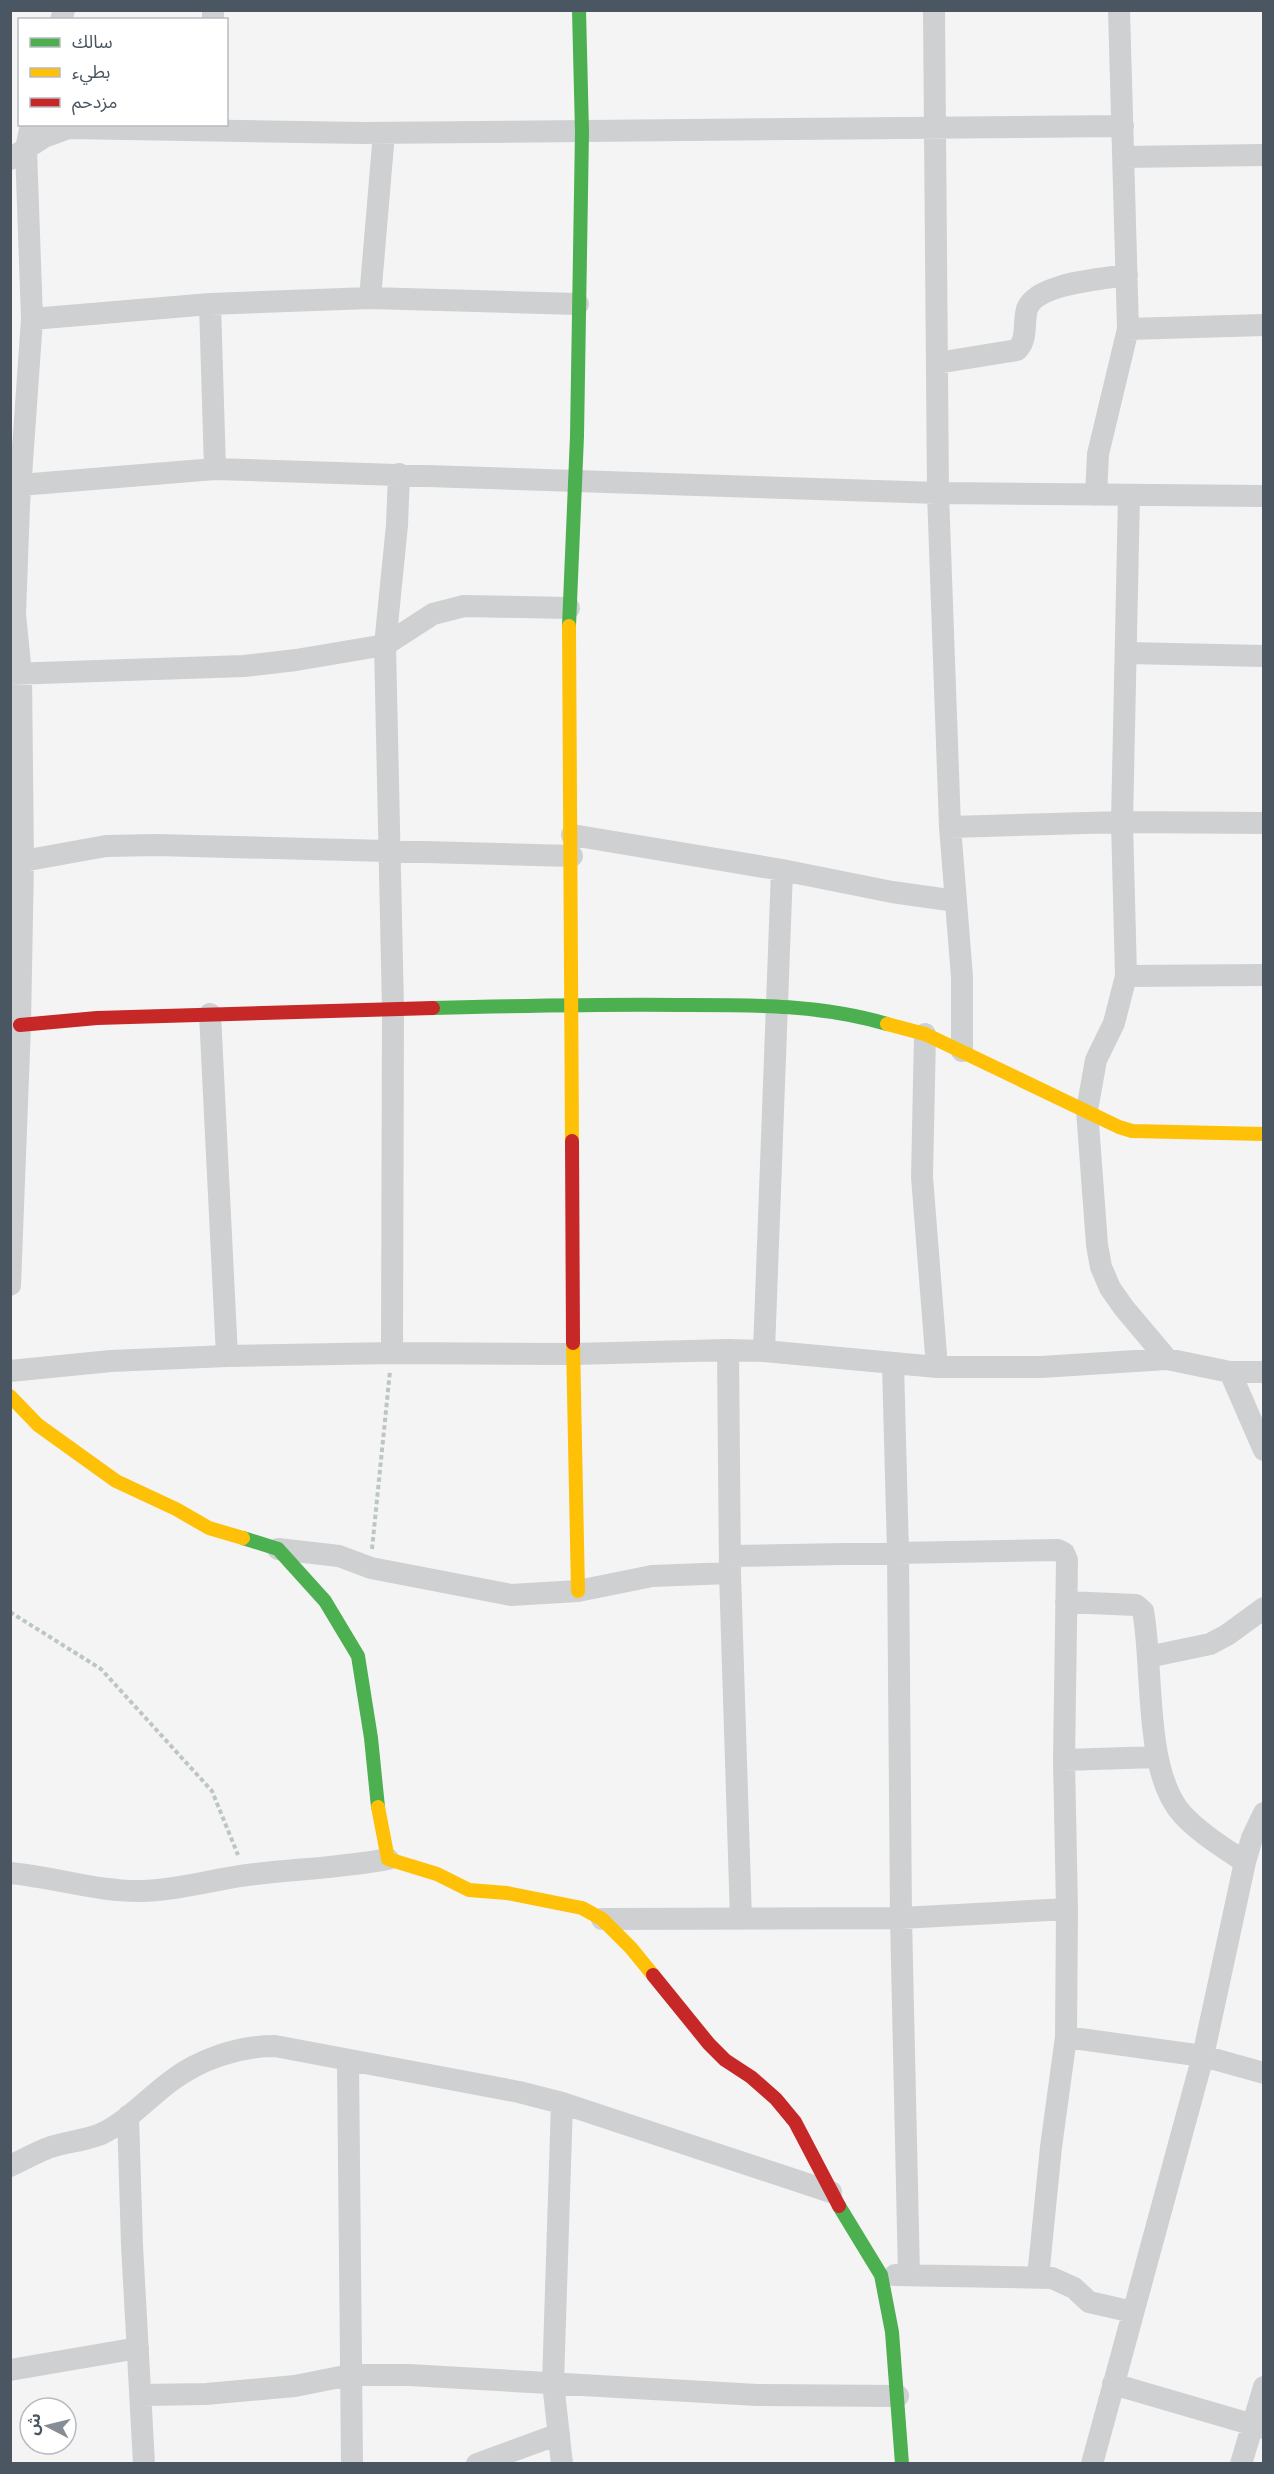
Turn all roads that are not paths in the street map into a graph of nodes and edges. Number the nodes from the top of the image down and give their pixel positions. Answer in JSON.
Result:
{"nodes":[{"id":1,"x":579,"y":10,"type":"edge"},
{"id":2,"x":934,"y":10,"type":"edge"},
{"id":3,"x":1119,"y":10,"type":"edge"},
{"id":4,"x":30,"y":126,"type":"edge"},
{"id":5,"x":1123,"y":126,"type":"junction"},
{"id":6,"x":213,"y":127,"type":"edge"},
{"id":7,"x":935,"y":127,"type":"junction"},
{"id":8,"x":582,"y":132,"type":"junction"},
{"id":9,"x":384,"y":133,"type":"junction"},
{"id":10,"x":18,"y":154,"type":"edge"},
{"id":11,"x":1263,"y":154,"type":"edge"},
{"id":12,"x":1124,"y":157,"type":"junction"},
{"id":13,"x":1127,"y":275,"type":"junction"},
{"id":14,"x":370,"y":298,"type":"junction"},
{"id":15,"x":210,"y":304,"type":"junction"},
{"id":16,"x":578,"y":304,"type":"junction"},
{"id":17,"x":33,"y":319,"type":"junction"},
{"id":18,"x":1263,"y":326,"type":"edge"},
{"id":19,"x":1128,"y":330,"type":"junction"},
{"id":20,"x":937,"y":363,"type":"junction"},
{"id":21,"x":215,"y":469,"type":"junction"},
{"id":22,"x":399,"y":474,"type":"junction"},
{"id":23,"x":574,"y":482,"type":"junction"},
{"id":24,"x":21,"y":485,"type":"junction"},
{"id":25,"x":938,"y":493,"type":"junction"},
{"id":26,"x":1096,"y":495,"type":"junction"},
{"id":27,"x":1129,"y":496,"type":"junction"},
{"id":28,"x":1263,"y":496,"type":"edge"},
{"id":29,"x":569,"y":608,"type":"junction"},
{"id":30,"x":385,"y":645,"type":"junction"},
{"id":31,"x":1126,"y":653,"type":"junction"},
{"id":32,"x":1263,"y":656,"type":"edge"},
{"id":33,"x":16,"y":674,"type":"edge"},
{"id":34,"x":1122,"y":822,"type":"junction"},
{"id":35,"x":1263,"y":823,"type":"edge"},
{"id":36,"x":950,"y":826,"type":"junction"},
{"id":37,"x":572,"y":845,"type":"junction"},
{"id":38,"x":390,"y":851,"type":"junction"},
{"id":39,"x":22,"y":861,"type":"junction"},
{"id":40,"x":783,"y":870,"type":"junction"},
{"id":41,"x":956,"y":901,"type":"junction"},
{"id":42,"x":1126,"y":975,"type":"junction"},
{"id":43,"x":1263,"y":975,"type":"edge"},
{"id":44,"x":572,"y":1004,"type":"junction"},
{"id":45,"x":777,"y":1005,"type":"junction"},
{"id":46,"x":393,"y":1009,"type":"junction"},
{"id":47,"x":210,"y":1014,"type":"junction"},
{"id":48,"x":20,"y":1025,"type":"junction"},
{"id":49,"x":925,"y":1034,"type":"junction"},
{"id":50,"x":962,"y":1051,"type":"junction"},
{"id":51,"x":1087,"y":1110,"type":"junction"},
{"id":52,"x":1263,"y":1134,"type":"edge"},
{"id":53,"x":10,"y":1285,"type":"edge"},
{"id":54,"x":728,"y":1350,"type":"junction"},
{"id":55,"x":764,"y":1351,"type":"junction"},
{"id":56,"x":392,"y":1353,"type":"junction"},
{"id":57,"x":573,"y":1354,"type":"junction"},
{"id":58,"x":227,"y":1356,"type":"junction"},
{"id":59,"x":1167,"y":1359,"type":"junction"},
{"id":60,"x":893,"y":1364,"type":"junction"},
{"id":61,"x":937,"y":1367,"type":"junction"},
{"id":62,"x":10,"y":1371,"type":"edge"},
{"id":63,"x":1230,"y":1372,"type":"junction"},
{"id":64,"x":1263,"y":1372,"type":"edge"},
{"id":65,"x":10,"y":1396,"type":"edge"},
{"id":66,"x":1263,"y":1450,"type":"edge"},
{"id":67,"x":278,"y":1549,"type":"junction"},
{"id":68,"x":898,"y":1552,"type":"junction"},
{"id":69,"x":730,"y":1565,"type":"junction"},
{"id":70,"x":578,"y":1591,"type":"junction"},
{"id":71,"x":1066,"y":1602,"type":"junction"},
{"id":72,"x":1263,"y":1608,"type":"edge"},
{"id":73,"x":1148,"y":1658,"type":"junction"},
{"id":74,"x":1157,"y":1757,"type":"junction"},
{"id":75,"x":1064,"y":1760,"type":"junction"},
{"id":76,"x":1263,"y":1813,"type":"edge"},
{"id":77,"x":388,"y":1860,"type":"junction"},
{"id":78,"x":1245,"y":1862,"type":"junction"},
{"id":79,"x":10,"y":1873,"type":"edge"},
{"id":80,"x":1067,"y":1908,"type":"junction"},
{"id":81,"x":741,"y":1918,"type":"junction"},
{"id":82,"x":901,"y":1918,"type":"junction"},
{"id":83,"x":602,"y":1919,"type":"junction"},
{"id":84,"x":1066,"y":2037,"type":"junction"},
{"id":85,"x":1203,"y":2056,"type":"junction"},
{"id":86,"x":348,"y":2061,"type":"junction"},
{"id":87,"x":1263,"y":2073,"type":"edge"},
{"id":88,"x":562,"y":2103,"type":"junction"},
{"id":89,"x":128,"y":2116,"type":"junction"},
{"id":90,"x":10,"y":2166,"type":"edge"},
{"id":91,"x":831,"y":2192,"type":"junction"},
{"id":92,"x":881,"y":2275,"type":"junction"},
{"id":93,"x":909,"y":2275,"type":"junction"},
{"id":94,"x":1038,"y":2277,"type":"junction"},
{"id":95,"x":1133,"y":2312,"type":"junction"},
{"id":96,"x":138,"y":2348,"type":"junction"},
{"id":97,"x":10,"y":2370,"type":"edge"},
{"id":98,"x":350,"y":2375,"type":"junction"},
{"id":99,"x":553,"y":2383,"type":"junction"},
{"id":100,"x":1113,"y":2384,"type":"junction"},
{"id":101,"x":1263,"y":2386,"type":"edge"},
{"id":102,"x":141,"y":2395,"type":"junction"},
{"id":103,"x":898,"y":2396,"type":"junction"},
{"id":104,"x":1258,"y":2426,"type":"edge"},
{"id":105,"x":559,"y":2434,"type":"junction"},
{"id":106,"x":144,"y":2463,"type":"edge"},
{"id":107,"x":352,"y":2463,"type":"edge"},
{"id":108,"x":477,"y":2463,"type":"edge"},
{"id":109,"x":562,"y":2463,"type":"edge"},
{"id":110,"x":902,"y":2463,"type":"edge"},
{"id":111,"x":1092,"y":2463,"type":"edge"},
{"id":112,"x":1241,"y":2463,"type":"edge"}],
"edges":[{"from":1,"to":8,"type":"street"},
{"from":2,"to":7,"type":"street"},
{"from":3,"to":5,"type":"street"},
{"from":4,"to":10,"type":"street"},
{"from":5,"to":7,"type":"street"},
{"from":5,"to":12,"type":"street"},
{"from":6,"to":9,"type":"street"},
{"from":6,"to":10,"type":"street"},
{"from":7,"to":8,"type":"street"},
{"from":7,"to":20,"type":"street"},
{"from":8,"to":9,"type":"street"},
{"from":8,"to":16,"type":"street"},
{"from":9,"to":14,"type":"street"},
{"from":10,"to":17,"type":"street"},
{"from":11,"to":12,"type":"street"},
{"from":12,"to":13,"type":"street"},
{"from":13,"to":19,"type":"street"},
{"from":13,"to":20,"type":"street"},
{"from":14,"to":15,"type":"street"},
{"from":14,"to":16,"type":"street"},
{"from":15,"to":17,"type":"street"},
{"from":15,"to":21,"type":"street"},
{"from":16,"to":23,"type":"street"},
{"from":17,"to":24,"type":"street"},
{"from":18,"to":19,"type":"street"},
{"from":19,"to":26,"type":"street"},
{"from":20,"to":25,"type":"street"},
{"from":21,"to":22,"type":"street"},
{"from":21,"to":24,"type":"street"},
{"from":22,"to":23,"type":"street"},
{"from":22,"to":30,"type":"street"},
{"from":23,"to":25,"type":"street"},
{"from":23,"to":29,"type":"street"},
{"from":24,"to":33,"type":"street"},
{"from":25,"to":26,"type":"street"},
{"from":25,"to":36,"type":"street"},
{"from":26,"to":27,"type":"street"},
{"from":27,"to":28,"type":"street"},
{"from":27,"to":31,"type":"street"},
{"from":29,"to":30,"type":"street"},
{"from":29,"to":37,"type":"street"},
{"from":30,"to":33,"type":"street"},
{"from":30,"to":38,"type":"street"},
{"from":31,"to":32,"type":"street"},
{"from":31,"to":34,"type":"street"},
{"from":33,"to":39,"type":"street"},
{"from":34,"to":35,"type":"street"},
{"from":34,"to":36,"type":"street"},
{"from":34,"to":42,"type":"street"},
{"from":36,"to":41,"type":"street"},
{"from":37,"to":38,"type":"street"},
{"from":37,"to":40,"type":"street"},
{"from":37,"to":44,"type":"street"},
{"from":38,"to":39,"type":"street"},
{"from":38,"to":46,"type":"street"},
{"from":39,"to":48,"type":"street"},
{"from":40,"to":41,"type":"street"},
{"from":40,"to":45,"type":"street"},
{"from":41,"to":50,"type":"street"},
{"from":42,"to":43,"type":"street"},
{"from":42,"to":51,"type":"street"},
{"from":44,"to":45,"type":"street"},
{"from":44,"to":46,"type":"street"},
{"from":44,"to":57,"type":"street"},
{"from":45,"to":49,"type":"street"},
{"from":45,"to":55,"type":"street"},
{"from":46,"to":47,"type":"street"},
{"from":46,"to":56,"type":"street"},
{"from":47,"to":48,"type":"street"},
{"from":47,"to":58,"type":"street"},
{"from":48,"to":53,"type":"street"},
{"from":49,"to":50,"type":"street"},
{"from":49,"to":61,"type":"street"},
{"from":50,"to":51,"type":"street"},
{"from":51,"to":52,"type":"street"},
{"from":51,"to":59,"type":"street"},
{"from":54,"to":55,"type":"street"},
{"from":54,"to":57,"type":"street"},
{"from":54,"to":69,"type":"street"},
{"from":55,"to":60,"type":"street"},
{"from":56,"to":57,"type":"street"},
{"from":56,"to":58,"type":"street"},
{"from":57,"to":70,"type":"street"},
{"from":58,"to":62,"type":"street"},
{"from":59,"to":61,"type":"street"},
{"from":59,"to":63,"type":"street"},
{"from":60,"to":61,"type":"street"},
{"from":60,"to":68,"type":"street"},
{"from":63,"to":64,"type":"street"},
{"from":63,"to":66,"type":"street"},
{"from":65,"to":67,"type":"street"},
{"from":67,"to":70,"type":"street"},
{"from":67,"to":77,"type":"street"},
{"from":68,"to":69,"type":"street"},
{"from":68,"to":71,"type":"street"},
{"from":68,"to":82,"type":"street"},
{"from":69,"to":70,"type":"street"},
{"from":69,"to":81,"type":"street"},
{"from":71,"to":73,"type":"street"},
{"from":71,"to":75,"type":"street"},
{"from":72,"to":73,"type":"street"},
{"from":73,"to":74,"type":"street"},
{"from":74,"to":75,"type":"street"},
{"from":74,"to":78,"type":"street"},
{"from":75,"to":80,"type":"street"},
{"from":76,"to":78,"type":"street"},
{"from":77,"to":79,"type":"street"},
{"from":77,"to":83,"type":"street"},
{"from":78,"to":85,"type":"street"},
{"from":80,"to":82,"type":"street"},
{"from":80,"to":84,"type":"street"},
{"from":81,"to":82,"type":"street"},
{"from":81,"to":83,"type":"street"},
{"from":82,"to":93,"type":"street"},
{"from":83,"to":91,"type":"street"},
{"from":84,"to":85,"type":"street"},
{"from":84,"to":94,"type":"street"},
{"from":85,"to":87,"type":"street"},
{"from":85,"to":95,"type":"street"},
{"from":86,"to":88,"type":"street"},
{"from":86,"to":89,"type":"street"},
{"from":86,"to":98,"type":"street"},
{"from":88,"to":91,"type":"street"},
{"from":88,"to":99,"type":"street"},
{"from":89,"to":90,"type":"street"},
{"from":89,"to":96,"type":"street"},
{"from":91,"to":92,"type":"street"},
{"from":92,"to":93,"type":"street"},
{"from":92,"to":103,"type":"street"},
{"from":93,"to":94,"type":"street"},
{"from":94,"to":95,"type":"street"},
{"from":95,"to":100,"type":"street"},
{"from":96,"to":97,"type":"street"},
{"from":96,"to":102,"type":"street"},
{"from":98,"to":99,"type":"street"},
{"from":98,"to":102,"type":"street"},
{"from":98,"to":107,"type":"street"},
{"from":99,"to":103,"type":"street"},
{"from":99,"to":105,"type":"street"},
{"from":100,"to":104,"type":"street"},
{"from":100,"to":111,"type":"street"},
{"from":101,"to":104,"type":"street"},
{"from":102,"to":106,"type":"street"},
{"from":103,"to":110,"type":"street"},
{"from":104,"to":112,"type":"street"},
{"from":105,"to":108,"type":"street"},
{"from":105,"to":109,"type":"street"}]}
